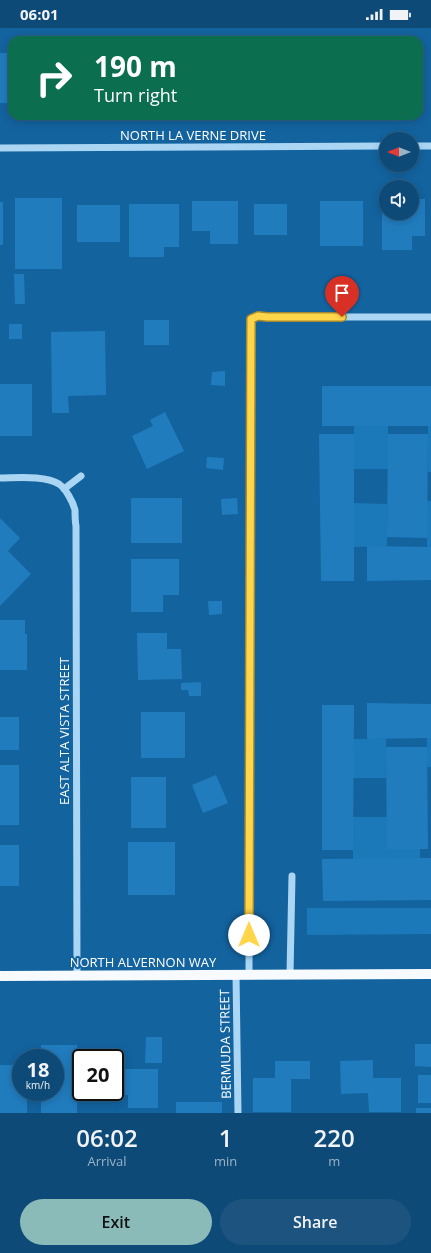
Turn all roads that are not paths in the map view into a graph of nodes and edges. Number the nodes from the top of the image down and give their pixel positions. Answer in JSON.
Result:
{"nodes":[{"id":1,"x":379,"y":146,"type":"edge"},
{"id":2,"x":419,"y":146,"type":"edge"},
{"id":3,"x":431,"y":146,"type":"edge"},
{"id":4,"x":0,"y":148,"type":"edge"},
{"id":5,"x":431,"y":317,"type":"edge"},
{"id":6,"x":81,"y":476,"type":"dead end"},
{"id":7,"x":0,"y":478,"type":"edge"},
{"id":8,"x":64,"y":489,"type":"junction"},
{"id":9,"x":292,"y":876,"type":"dead end"},
{"id":10,"x":236,"y":974,"type":"junction"},
{"id":11,"x":249,"y":974,"type":"junction"},
{"id":12,"x":290,"y":974,"type":"junction"},
{"id":13,"x":431,"y":974,"type":"edge"},
{"id":14,"x":77,"y":975,"type":"junction"},
{"id":15,"x":0,"y":976,"type":"edge"},
{"id":16,"x":238,"y":1113,"type":"edge"}],
"edges":[{"from":1,"to":4,"type":"street","name":"NORTH LA VERNE DRIVE"},
{"from":2,"to":3,"type":"street"},
{"from":5,"to":11,"type":"street"},
{"from":6,"to":8,"type":"street"},
{"from":7,"to":8,"type":"street"},
{"from":8,"to":14,"type":"street","name":"EAST ALTA VISTA STREET"},
{"from":9,"to":12,"type":"street"},
{"from":10,"to":11,"type":"main road","name":"NORTH ALVERNON WAY"},
{"from":10,"to":14,"type":"main road","name":"NORTH ALVERNON WAY"},
{"from":10,"to":16,"type":"street","name":"BERMUDA STREET"},
{"from":11,"to":12,"type":"main road","name":"NORTH ALVERNON WAY"},
{"from":12,"to":13,"type":"main road","name":"NORTH ALVERNON WAY"},
{"from":14,"to":15,"type":"main road","name":"NORTH ALVERNON WAY"}]}
